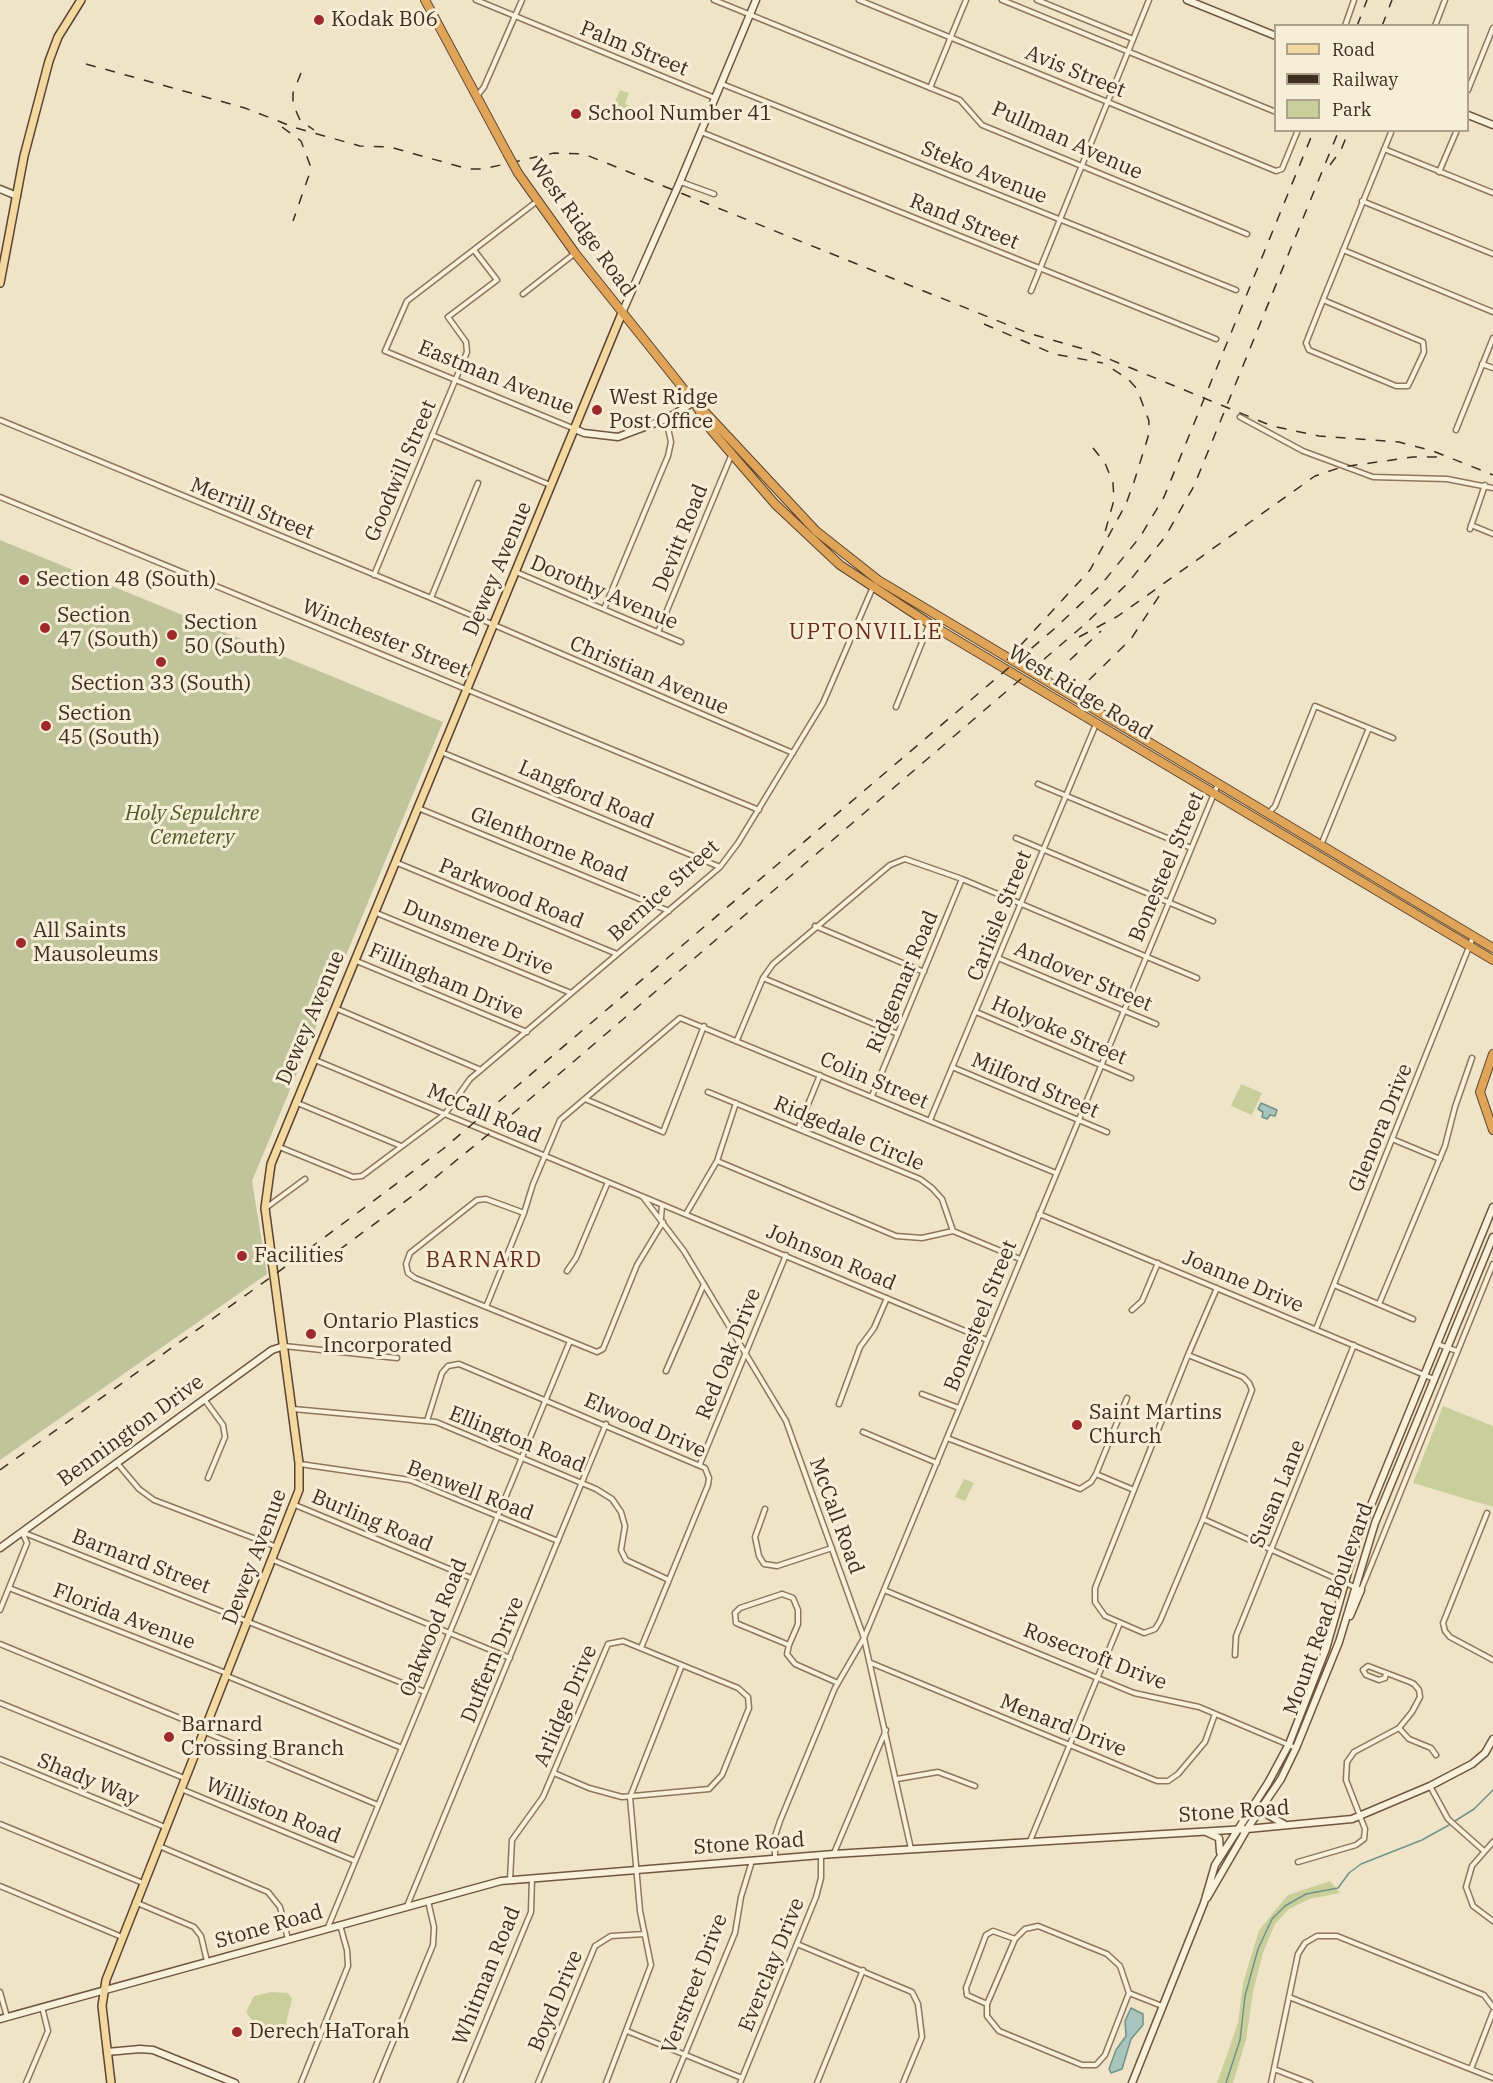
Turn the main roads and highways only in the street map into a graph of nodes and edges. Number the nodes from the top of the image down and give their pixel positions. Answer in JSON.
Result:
{"nodes":[{"id":1,"x":81,"y":0,"type":"edge"},
{"id":2,"x":425,"y":0,"type":"edge"},
{"id":3,"x":0,"y":283,"type":"edge"},
{"id":4,"x":622,"y":314,"type":"junction"},
{"id":5,"x":694,"y":402,"type":"junction"},
{"id":6,"x":1493,"y":948,"type":"edge"},
{"id":7,"x":1493,"y":960,"type":"edge"},
{"id":8,"x":1493,"y":1054,"type":"edge"},
{"id":9,"x":1480,"y":1096,"type":"junction"},
{"id":10,"x":1493,"y":1113,"type":"edge"},
{"id":11,"x":1493,"y":1130,"type":"edge"},
{"id":12,"x":111,"y":2083,"type":"edge"}],
"edges":[{"from":1,"to":3,"type":"main road"},
{"from":2,"to":4,"type":"highway","name":"West Ridge Road","bridge":true},
{"from":4,"to":5,"type":"highway","name":"West Ridge Road"},
{"from":4,"to":12,"type":"main road","name":"Dewey Avenue"},
{"from":5,"to":6,"type":"highway","name":"West Ridge Road"},
{"from":5,"to":7,"type":"highway","name":"West Ridge Road"},
{"from":8,"to":9,"type":"highway"},
{"from":9,"to":10,"type":"highway"},
{"from":9,"to":11,"type":"highway"}]}
